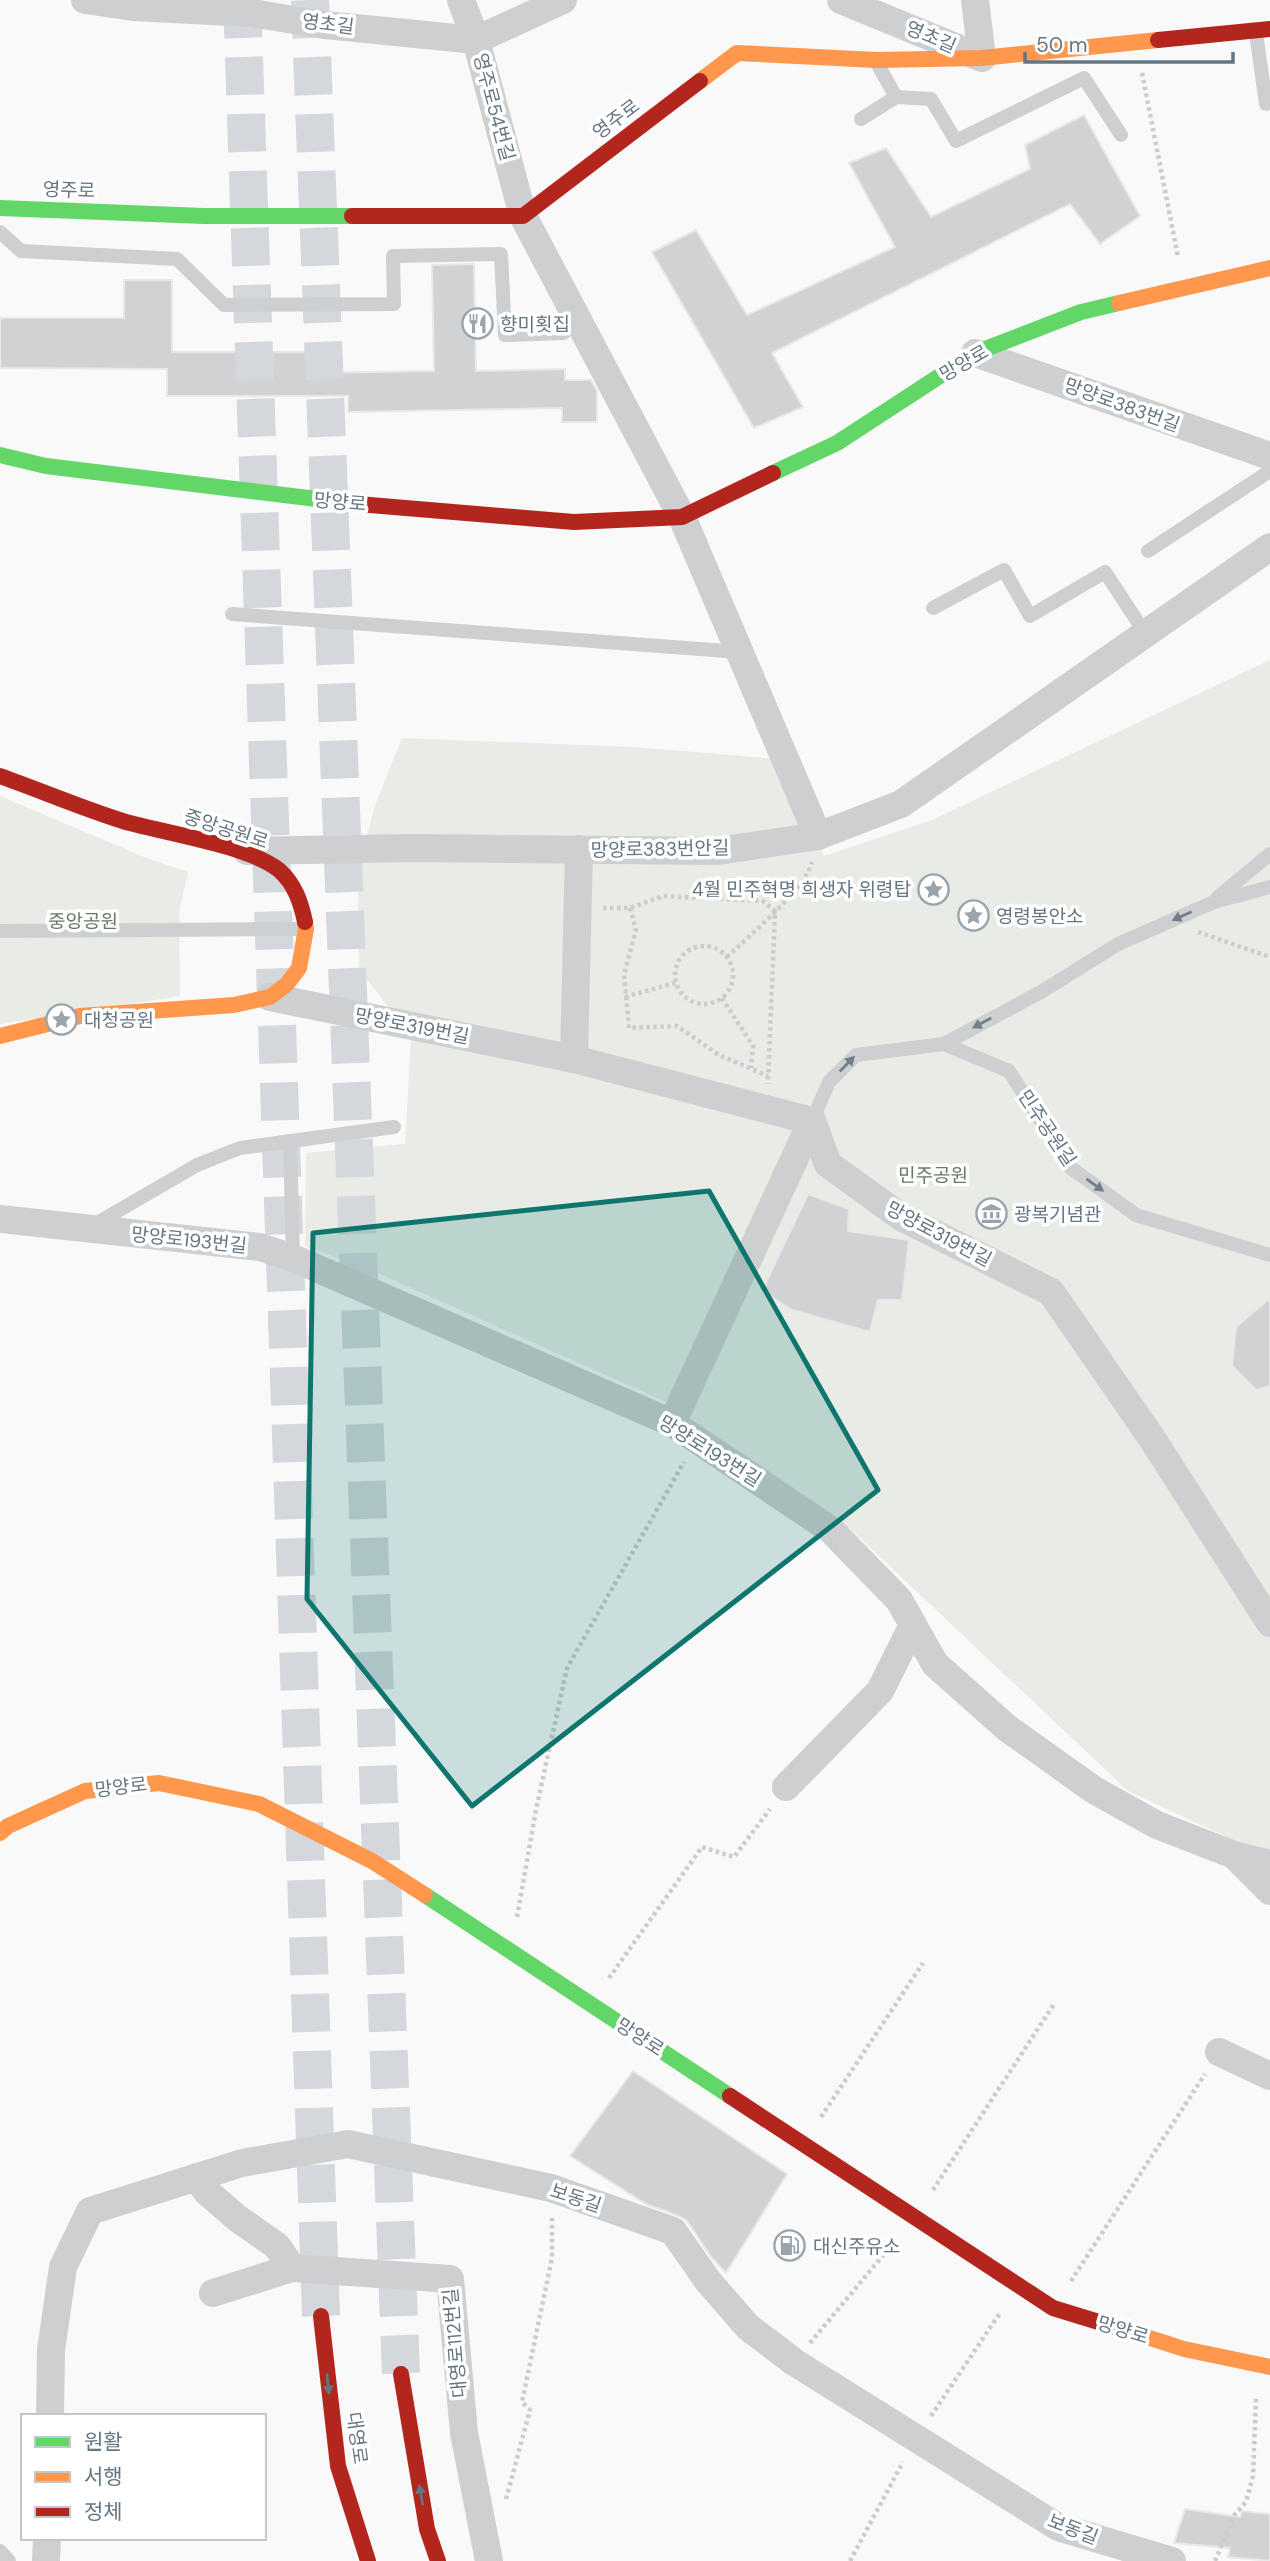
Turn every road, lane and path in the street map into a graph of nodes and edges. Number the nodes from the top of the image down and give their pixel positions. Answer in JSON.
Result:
{"nodes":[{"id":1,"x":85,"y":0,"type":"edge"},
{"id":2,"x":461,"y":0,"type":"edge"},
{"id":3,"x":563,"y":0,"type":"edge"},
{"id":4,"x":841,"y":0,"type":"edge"},
{"id":5,"x":975,"y":0,"type":"edge"},
{"id":6,"x":1263,"y":29,"type":"edge"},
{"id":7,"x":476,"y":40,"type":"junction"},
{"id":8,"x":1135,"y":41,"type":"junction"},
{"id":9,"x":982,"y":58,"type":"junction"},
{"id":10,"x":876,"y":60,"type":"junction"},
{"id":11,"x":896,"y":97,"type":"junction"},
{"id":12,"x":1266,"y":104,"type":"dead end"},
{"id":13,"x":861,"y":119,"type":"dead end"},
{"id":14,"x":1121,"y":135,"type":"dead end"},
{"id":15,"x":0,"y":208,"type":"edge"},
{"id":16,"x":523,"y":216,"type":"junction"},
{"id":17,"x":0,"y":232,"type":"edge"},
{"id":18,"x":1270,"y":268,"type":"edge"},
{"id":19,"x":1184,"y":289,"type":"junction"},
{"id":20,"x":564,"y":333,"type":"dead end"},
{"id":21,"x":975,"y":353,"type":"junction"},
{"id":22,"x":0,"y":455,"type":"edge"},
{"id":23,"x":1270,"y":456,"type":"edge"},
{"id":24,"x":1270,"y":471,"type":"edge"},
{"id":25,"x":682,"y":517,"type":"junction"},
{"id":26,"x":1270,"y":547,"type":"edge"},
{"id":27,"x":1148,"y":551,"type":"dead end"},
{"id":28,"x":933,"y":608,"type":"dead end"},
{"id":29,"x":232,"y":614,"type":"dead end"},
{"id":30,"x":1145,"y":633,"type":"junction"},
{"id":31,"x":740,"y":652,"type":"junction"},
{"id":32,"x":0,"y":776,"type":"edge"},
{"id":33,"x":818,"y":836,"type":"junction"},
{"id":34,"x":579,"y":849,"type":"junction"},
{"id":35,"x":241,"y":852,"type":"junction"},
{"id":36,"x":1270,"y":854,"type":"edge"},
{"id":37,"x":1270,"y":887,"type":"edge"},
{"id":38,"x":1214,"y":902,"type":"junction"},
{"id":39,"x":630,"y":908,"type":"junction"},
{"id":40,"x":578,"y":909,"type":"junction"},
{"id":41,"x":775,"y":911,"type":"junction"},
{"id":42,"x":306,"y":929,"type":"junction"},
{"id":43,"x":0,"y":931,"type":"edge"},
{"id":44,"x":1212,"y":938,"type":"dead end"},
{"id":45,"x":727,"y":957,"type":"junction"},
{"id":46,"x":1270,"y":957,"type":"edge"},
{"id":47,"x":675,"y":983,"type":"junction"},
{"id":48,"x":270,"y":997,"type":"junction"},
{"id":49,"x":625,"y":997,"type":"junction"},
{"id":50,"x":722,"y":998,"type":"junction"},
{"id":51,"x":0,"y":1036,"type":"edge"},
{"id":52,"x":944,"y":1044,"type":"junction"},
{"id":53,"x":574,"y":1059,"type":"junction"},
{"id":54,"x":751,"y":1069,"type":"junction"},
{"id":55,"x":768,"y":1076,"type":"junction"},
{"id":56,"x":767,"y":1109,"type":"junction"},
{"id":57,"x":812,"y":1121,"type":"junction"},
{"id":58,"x":394,"y":1127,"type":"dead end"},
{"id":59,"x":290,"y":1141,"type":"junction"},
{"id":60,"x":0,"y":1219,"type":"edge"},
{"id":61,"x":88,"y":1228,"type":"junction"},
{"id":62,"x":1270,"y":1255,"type":"edge"},
{"id":63,"x":293,"y":1258,"type":"junction"},
{"id":64,"x":672,"y":1423,"type":"junction"},
{"id":65,"x":696,"y":1440,"type":"junction"},
{"id":66,"x":1270,"y":1623,"type":"edge"},
{"id":67,"x":913,"y":1625,"type":"junction"},
{"id":68,"x":786,"y":1787,"type":"joint"},
{"id":69,"x":3,"y":1821,"type":"edge"},
{"id":70,"x":1234,"y":1855,"type":"junction"},
{"id":71,"x":1270,"y":1864,"type":"edge"},
{"id":72,"x":1270,"y":1891,"type":"edge"},
{"id":73,"x":525,"y":1961,"type":"junction"},
{"id":74,"x":923,"y":1963,"type":"dead end"},
{"id":75,"x":590,"y":2004,"type":"junction"},
{"id":76,"x":1219,"y":2052,"type":"joint"},
{"id":77,"x":1270,"y":2076,"type":"edge"},
{"id":78,"x":803,"y":2144,"type":"junction"},
{"id":79,"x":196,"y":2177,"type":"junction"},
{"id":80,"x":551,"y":2188,"type":"junction"},
{"id":81,"x":292,"y":2268,"type":"junction"},
{"id":82,"x":214,"y":2293,"type":"dead end"},
{"id":83,"x":1053,"y":2308,"type":"junction"},
{"id":84,"x":321,"y":2316,"type":"tunnel mouth"},
{"id":85,"x":1263,"y":2365,"type":"edge"},
{"id":86,"x":401,"y":2374,"type":"tunnel mouth"},
{"id":87,"x":50,"y":2414,"type":"edge"},
{"id":88,"x":506,"y":2502,"type":"dead end"},
{"id":89,"x":47,"y":2540,"type":"edge"},
{"id":90,"x":0,"y":2551,"type":"edge"},
{"id":91,"x":9,"y":2561,"type":"edge"},
{"id":92,"x":46,"y":2561,"type":"edge"},
{"id":93,"x":368,"y":2561,"type":"edge"},
{"id":94,"x":435,"y":2561,"type":"edge"},
{"id":95,"x":489,"y":2561,"type":"edge"},
{"id":96,"x":1172,"y":2561,"type":"edge"},
{"id":97,"x":1214,"y":2561,"type":"edge"}],
"edges":[{"from":1,"to":7,"type":"street","name":"영초길"},
{"from":2,"to":7,"type":"street","name":"영주로54번길"},
{"from":3,"to":7,"type":"street"},
{"from":4,"to":9,"type":"street","name":"영초길"},
{"from":5,"to":9,"type":"street"},
{"from":6,"to":8,"type":"main road","name":"영주로"},
{"from":6,"to":12,"type":"lane","name":"영주로"},
{"from":7,"to":16,"type":"street","name":"영주로54번길"},
{"from":8,"to":9,"type":"main road","name":"영주로"},
{"from":8,"to":19,"type":"path"},
{"from":9,"to":10,"type":"main road","name":"영주로"},
{"from":10,"to":11,"type":"lane"},
{"from":10,"to":16,"type":"main road","name":"영주로"},
{"from":11,"to":13,"type":"lane"},
{"from":11,"to":14,"type":"lane"},
{"from":15,"to":16,"type":"main road","name":"영주로"},
{"from":16,"to":25,"type":"street","name":"영주로54번길"},
{"from":17,"to":20,"type":"lane"},
{"from":18,"to":19,"type":"main road","name":"망양로"},
{"from":19,"to":21,"type":"main road","name":"망양로"},
{"from":21,"to":23,"type":"street","name":"망양로383번길"},
{"from":21,"to":25,"type":"main road","name":"망양로"},
{"from":22,"to":25,"type":"main road","name":"망양로"},
{"from":24,"to":27,"type":"lane"},
{"from":25,"to":31,"type":"street"},
{"from":26,"to":30,"type":"street","name":"망양로383번안길"},
{"from":28,"to":30,"type":"lane"},
{"from":29,"to":31,"type":"lane"},
{"from":30,"to":33,"type":"street","name":"망양로383번안길"},
{"from":31,"to":33,"type":"street"},
{"from":32,"to":35,"type":"main road","name":"중앙공원로"},
{"from":33,"to":34,"type":"street","name":"망양로383번안길"},
{"from":33,"to":41,"type":"path"},
{"from":34,"to":35,"type":"street","name":"망양로383번안길"},
{"from":34,"to":40,"type":"street"},
{"from":35,"to":42,"type":"main road","name":"중앙공원로"},
{"from":36,"to":38,"type":"lane"},
{"from":37,"to":38,"type":"lane","name":"민주공원길"},
{"from":38,"to":52,"type":"lane","name":"민주공원길","one_way":true},
{"from":39,"to":40,"type":"path"},
{"from":39,"to":41,"type":"path"},
{"from":39,"to":49,"type":"path"},
{"from":40,"to":53,"type":"street"},
{"from":41,"to":45,"type":"path"},
{"from":41,"to":55,"type":"path"},
{"from":42,"to":43,"type":"lane"},
{"from":42,"to":48,"type":"main road","name":"중앙공원로"},
{"from":44,"to":46,"type":"path"},
{"from":45,"to":47,"type":"path"},
{"from":45,"to":50,"type":"path"},
{"from":47,"to":49,"type":"path"},
{"from":47,"to":50,"type":"path"},
{"from":48,"to":51,"type":"main road"},
{"from":48,"to":53,"type":"street","name":"망양로319번길"},
{"from":49,"to":54,"type":"path"},
{"from":50,"to":54,"type":"path"},
{"from":57,"to":52,"type":"lane","name":"민주공원길","one_way":true},
{"from":52,"to":62,"type":"lane","name":"민주공원길","one_way":true},
{"from":53,"to":56,"type":"street","name":"망양로319번길"},
{"from":54,"to":55,"type":"path"},
{"from":55,"to":56,"type":"path"},
{"from":56,"to":57,"type":"street","name":"망양로319번길"},
{"from":57,"to":64,"type":"street"},
{"from":57,"to":66,"type":"street","name":"망양로319번길"},
{"from":58,"to":59,"type":"lane"},
{"from":59,"to":61,"type":"lane"},
{"from":59,"to":63,"type":"lane"},
{"from":60,"to":61,"type":"street","name":"망양로193번길"},
{"from":61,"to":63,"type":"street","name":"망양로193번길"},
{"from":63,"to":64,"type":"street","name":"망양로193번길"},
{"from":64,"to":65,"type":"street","name":"망양로193번길"},
{"from":65,"to":67,"type":"street","name":"망양로193번길"},
{"from":65,"to":73,"type":"path"},
{"from":67,"to":68,"type":"street"},
{"from":67,"to":70,"type":"street","name":"망양로193번길"},
{"from":68,"to":75,"type":"path"},
{"from":69,"to":73,"type":"main road","name":"망양로"},
{"from":70,"to":71,"type":"street"},
{"from":70,"to":72,"type":"street"},
{"from":73,"to":75,"type":"main road","name":"망양로"},
{"from":74,"to":78,"type":"path"},
{"from":75,"to":78,"type":"main road","name":"망양로"},
{"from":76,"to":77,"type":"street"},
{"from":76,"to":83,"type":"path"},
{"from":78,"to":83,"type":"main road","name":"망양로"},
{"from":79,"to":80,"type":"street","name":"보동길"},
{"from":79,"to":81,"type":"street"},
{"from":79,"to":87,"type":"street","name":"보동길"},
{"from":80,"to":88,"type":"path"},
{"from":80,"to":96,"type":"street","name":"보동길"},
{"from":81,"to":82,"type":"street","name":"대영로112번길"},
{"from":81,"to":95,"type":"street","name":"대영로112번길"},
{"from":83,"to":85,"type":"main road","name":"망양로"},
{"from":84,"to":93,"type":"main road","name":"대영로","one_way":true},
{"from":85,"to":97,"type":"path"},
{"from":94,"to":86,"type":"main road","one_way":true},
{"from":89,"to":92,"type":"street"},
{"from":90,"to":91,"type":"lane"}]}
